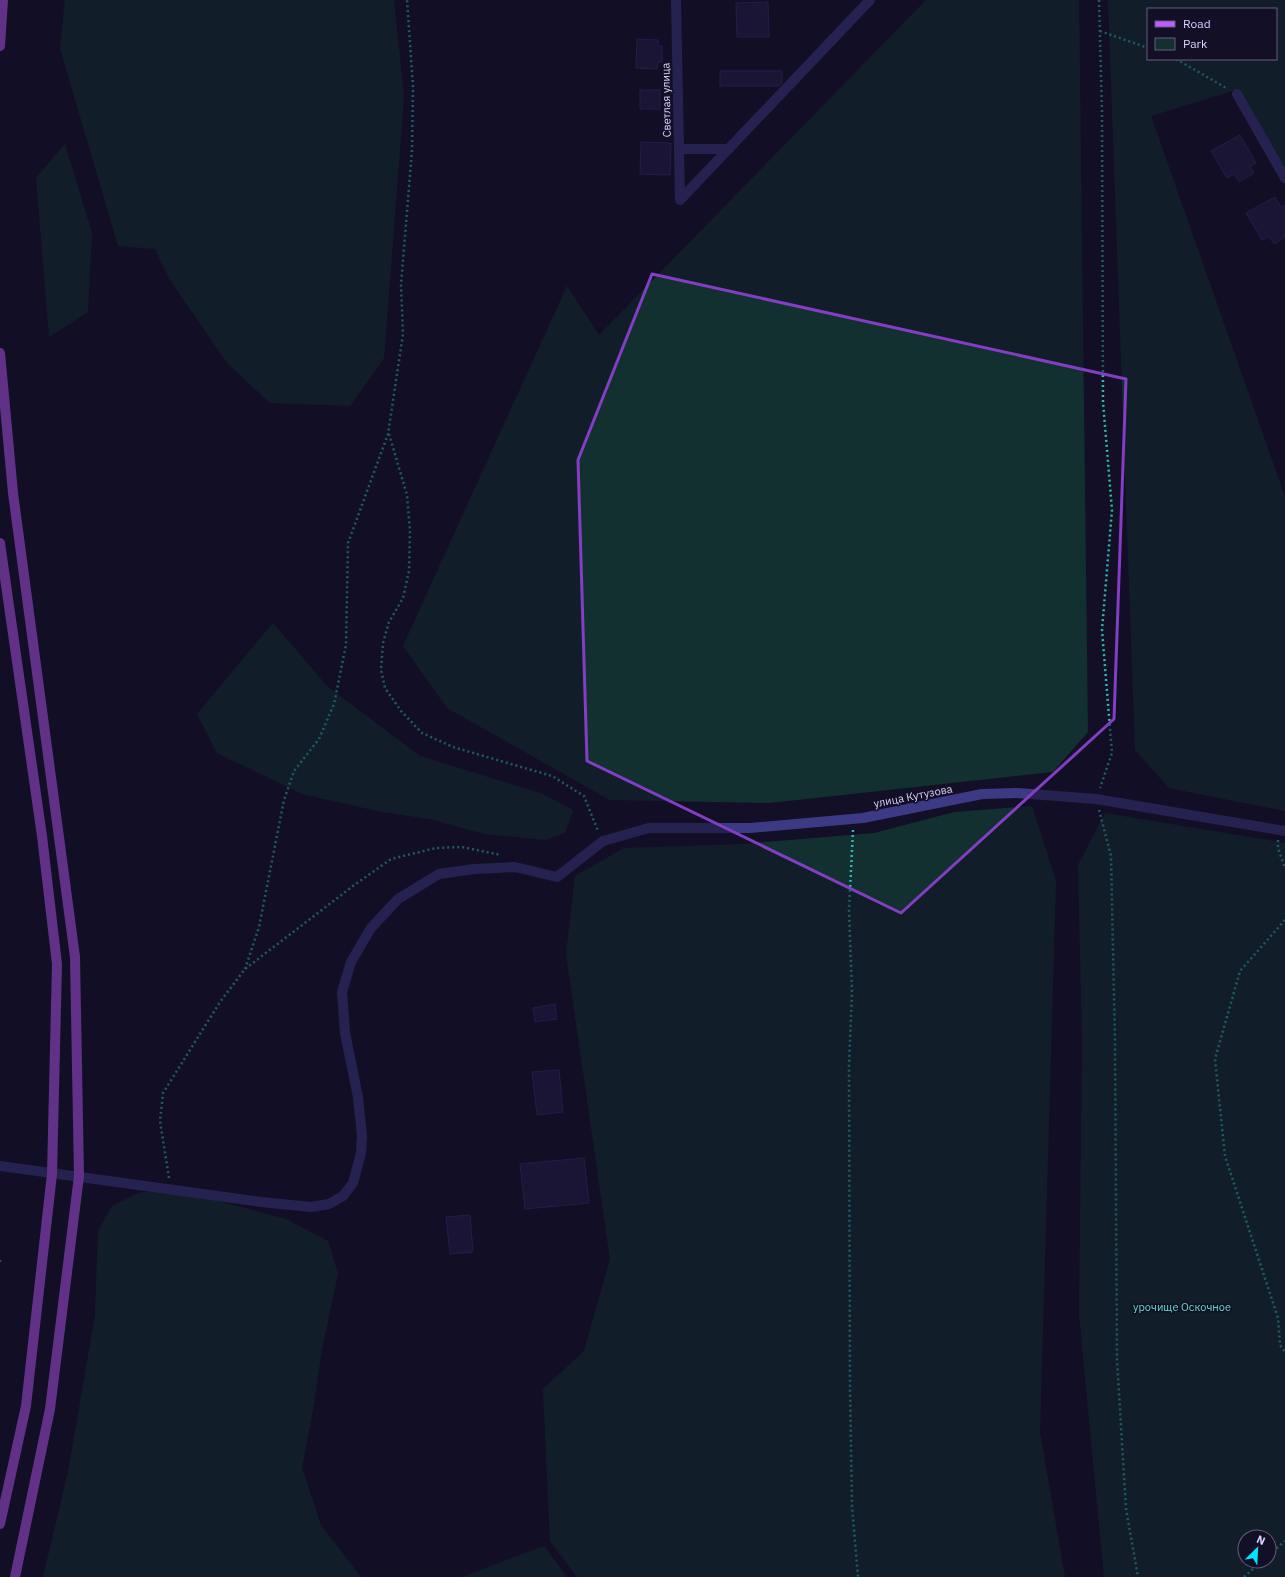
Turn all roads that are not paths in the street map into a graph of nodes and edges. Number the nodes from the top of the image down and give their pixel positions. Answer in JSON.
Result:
{"nodes":[{"id":1,"x":3,"y":0,"type":"edge"},
{"id":2,"x":676,"y":0,"type":"edge"},
{"id":3,"x":869,"y":1,"type":"edge"},
{"id":4,"x":0,"y":46,"type":"edge"},
{"id":5,"x":1237,"y":94,"type":"road end"},
{"id":6,"x":679,"y":149,"type":"junction"},
{"id":7,"x":729,"y":149,"type":"junction"},
{"id":8,"x":1285,"y":178,"type":"edge"},
{"id":9,"x":0,"y":353,"type":"edge"},
{"id":10,"x":0,"y":543,"type":"edge"},
{"id":11,"x":1282,"y":830,"type":"edge"},
{"id":12,"x":0,"y":1166,"type":"edge"},
{"id":13,"x":52,"y":1174,"type":"junction"},
{"id":14,"x":79,"y":1176,"type":"junction"},
{"id":15,"x":0,"y":1524,"type":"edge"},
{"id":16,"x":15,"y":1577,"type":"edge"}],
"edges":[{"from":1,"to":4,"type":"main road"},
{"from":2,"to":6,"type":"street","name":"Светлая улица"},
{"from":3,"to":7,"type":"street"},
{"from":5,"to":8,"type":"street"},
{"from":6,"to":7,"type":"street"},
{"from":6,"to":7,"type":"street","name":"Светлая улица"},
{"from":9,"to":14,"type":"main road"},
{"from":10,"to":13,"type":"main road"},
{"from":11,"to":14,"type":"street","name":"улица Кутузова"},
{"from":12,"to":13,"type":"street"},
{"from":13,"to":14,"type":"street"},
{"from":13,"to":15,"type":"main road"},
{"from":14,"to":16,"type":"main road"}]}
